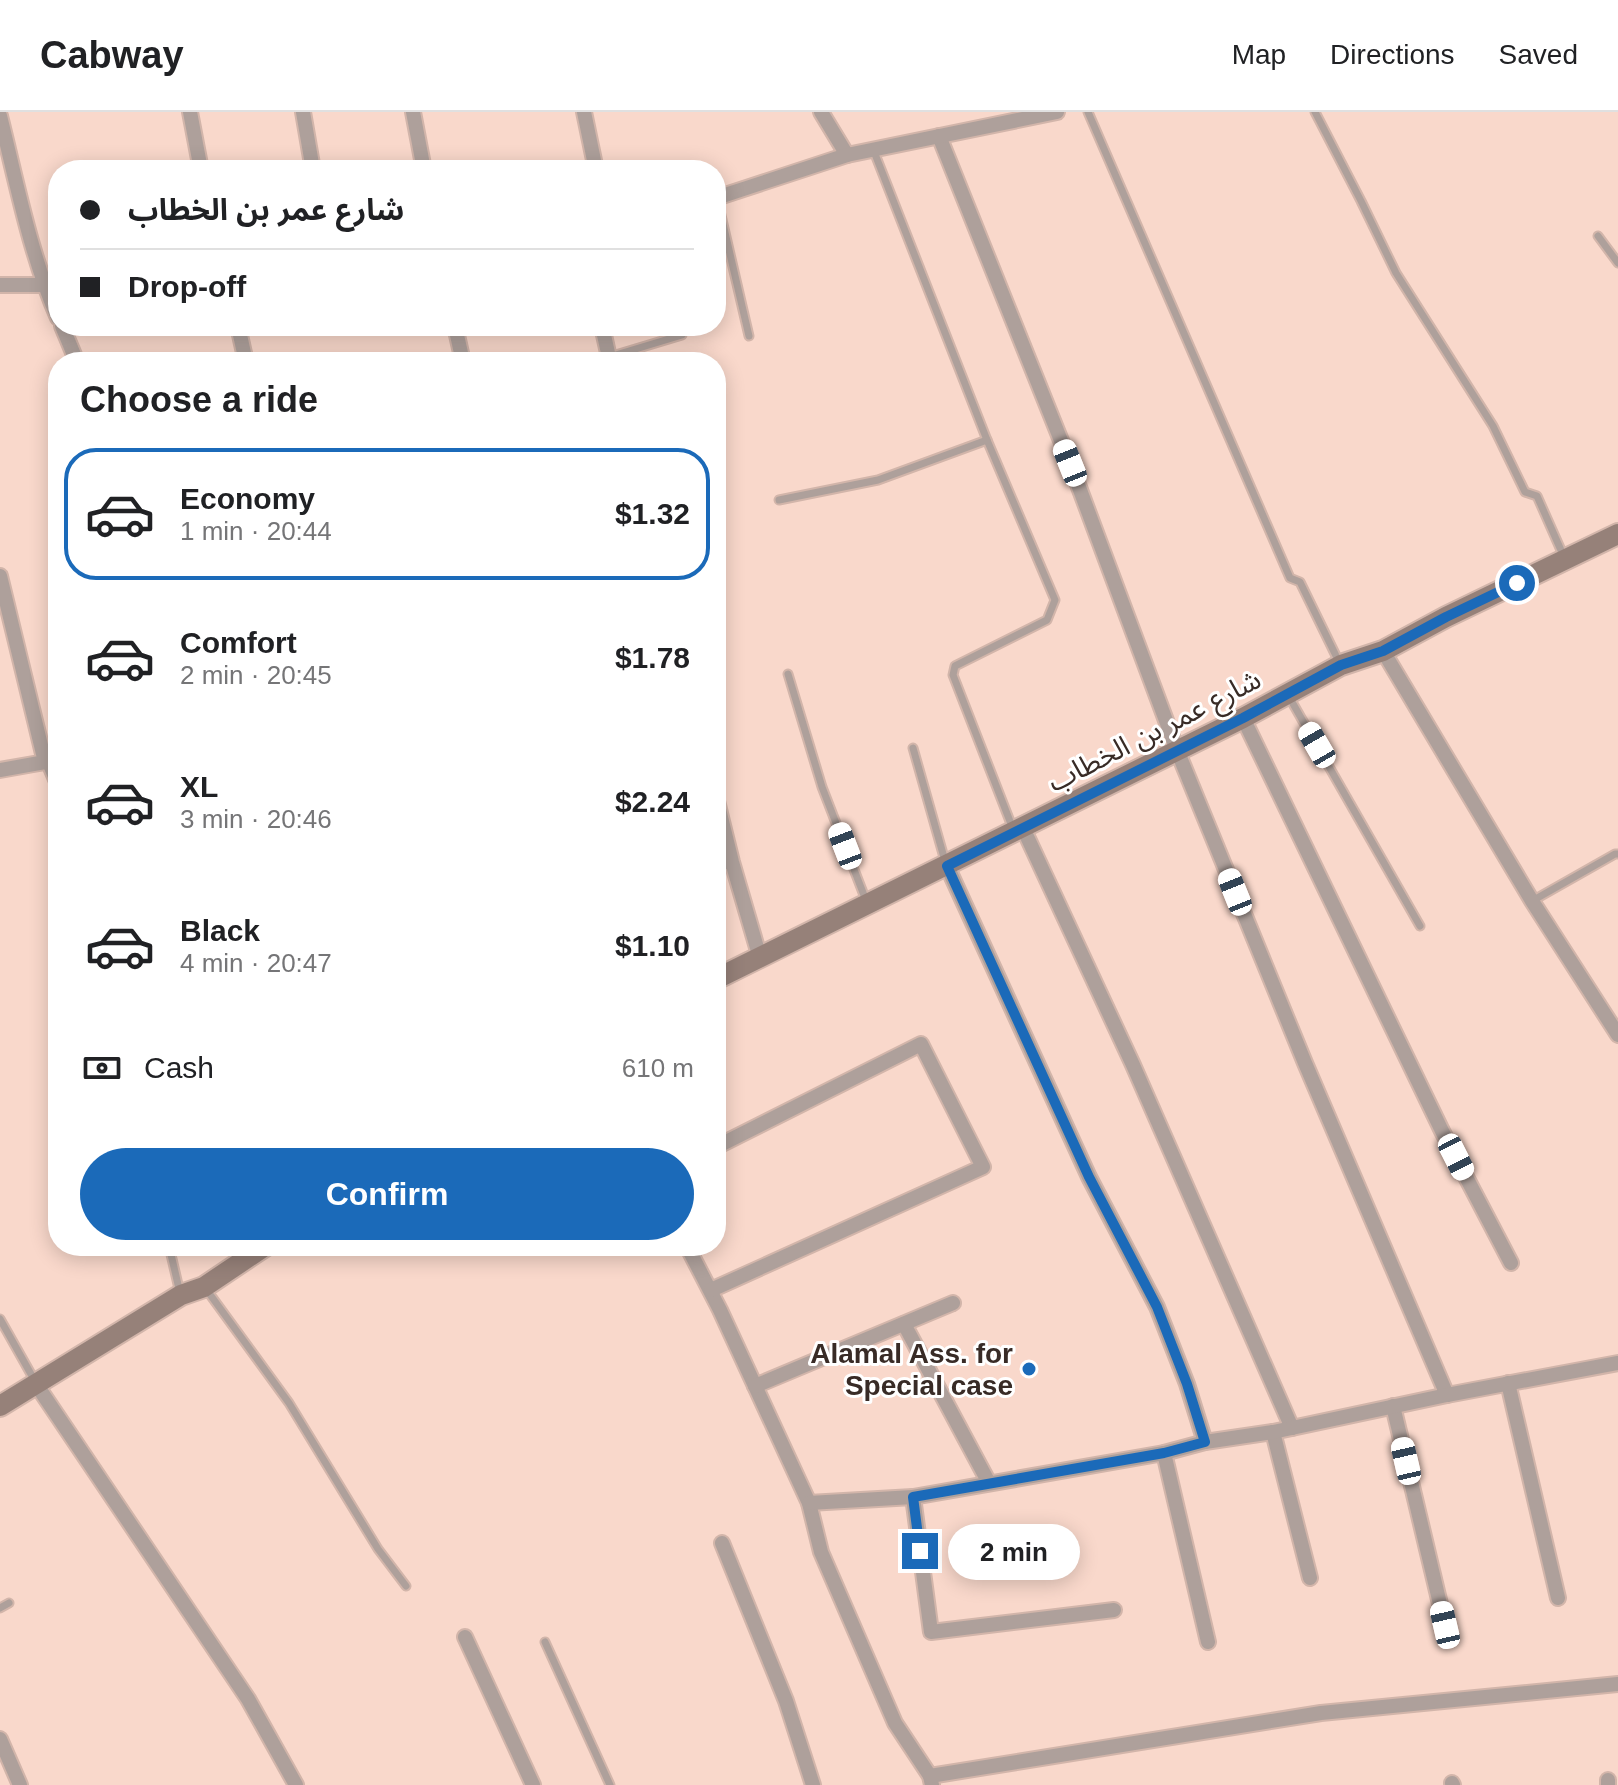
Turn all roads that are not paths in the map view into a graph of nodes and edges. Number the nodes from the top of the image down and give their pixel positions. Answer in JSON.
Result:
{"nodes":[{"id":1,"x":190,"y":112,"type":"edge"},
{"id":2,"x":303,"y":112,"type":"edge"},
{"id":3,"x":413,"y":112,"type":"edge"},
{"id":4,"x":584,"y":112,"type":"edge"},
{"id":5,"x":821,"y":112,"type":"edge"},
{"id":6,"x":1057,"y":112,"type":"edge"},
{"id":7,"x":1088,"y":112,"type":"edge"},
{"id":8,"x":1315,"y":112,"type":"edge"},
{"id":9,"x":0,"y":116,"type":"edge"},
{"id":10,"x":939,"y":136,"type":"junction"},
{"id":11,"x":873,"y":149,"type":"junction"},
{"id":12,"x":847,"y":155,"type":"junction"},
{"id":13,"x":199,"y":160,"type":"edge"},
{"id":14,"x":311,"y":160,"type":"edge"},
{"id":15,"x":422,"y":160,"type":"edge"},
{"id":16,"x":594,"y":160,"type":"edge"},
{"id":17,"x":726,"y":195,"type":"edge"},
{"id":18,"x":1598,"y":236,"type":"dead end"},
{"id":19,"x":726,"y":237,"type":"edge"},
{"id":20,"x":1618,"y":263,"type":"edge"},
{"id":21,"x":48,"y":276,"type":"edge"},
{"id":22,"x":0,"y":285,"type":"edge"},
{"id":23,"x":48,"y":285,"type":"edge"},
{"id":24,"x":679,"y":336,"type":"edge"},
{"id":25,"x":749,"y":336,"type":"dead end"},
{"id":26,"x":632,"y":352,"type":"edge"},
{"id":27,"x":987,"y":440,"type":"junction"},
{"id":28,"x":779,"y":500,"type":"dead end"},
{"id":29,"x":1618,"y":534,"type":"edge"},
{"id":30,"x":1565,"y":559,"type":"junction"},
{"id":31,"x":0,"y":576,"type":"edge"},
{"id":32,"x":1383,"y":651,"type":"junction"},
{"id":33,"x":1341,"y":665,"type":"junction"},
{"id":34,"x":788,"y":674,"type":"dead end"},
{"id":35,"x":1287,"y":693,"type":"junction"},
{"id":36,"x":1243,"y":718,"type":"junction"},
{"id":37,"x":913,"y":748,"type":"dead end"},
{"id":38,"x":1177,"y":750,"type":"junction"},
{"id":39,"x":45,"y":762,"type":"junction"},
{"id":40,"x":48,"y":769,"type":"edge"},
{"id":41,"x":0,"y":770,"type":"edge"},
{"id":42,"x":1019,"y":830,"type":"junction"},
{"id":43,"x":726,"y":838,"type":"edge"},
{"id":44,"x":1618,"y":854,"type":"edge"},
{"id":45,"x":732,"y":862,"type":"junction"},
{"id":46,"x":726,"y":865,"type":"edge"},
{"id":47,"x":947,"y":866,"type":"junction"},
{"id":48,"x":1532,"y":901,"type":"junction"},
{"id":49,"x":867,"y":905,"type":"junction"},
{"id":50,"x":1420,"y":926,"type":"dead end"},
{"id":51,"x":760,"y":958,"type":"junction"},
{"id":52,"x":726,"y":974,"type":"edge"},
{"id":53,"x":1618,"y":1035,"type":"edge"},
{"id":54,"x":726,"y":1142,"type":"edge"},
{"id":55,"x":171,"y":1256,"type":"edge"},
{"id":56,"x":250,"y":1256,"type":"edge"},
{"id":57,"x":692,"y":1256,"type":"edge"},
{"id":58,"x":1511,"y":1263,"type":"dead end"},
{"id":59,"x":204,"y":1287,"type":"junction"},
{"id":60,"x":711,"y":1290,"type":"junction"},
{"id":61,"x":181,"y":1295,"type":"junction"},
{"id":62,"x":953,"y":1303,"type":"dead end"},
{"id":63,"x":0,"y":1319,"type":"edge"},
{"id":64,"x":904,"y":1324,"type":"junction"},
{"id":65,"x":1618,"y":1363,"type":"edge"},
{"id":66,"x":1508,"y":1383,"type":"junction"},
{"id":67,"x":36,"y":1384,"type":"junction"},
{"id":68,"x":755,"y":1386,"type":"junction"},
{"id":69,"x":1447,"y":1395,"type":"junction"},
{"id":70,"x":0,"y":1406,"type":"edge"},
{"id":71,"x":1393,"y":1406,"type":"junction"},
{"id":72,"x":1292,"y":1428,"type":"junction"},
{"id":73,"x":1273,"y":1432,"type":"junction"},
{"id":74,"x":1205,"y":1442,"type":"junction"},
{"id":75,"x":1164,"y":1453,"type":"junction"},
{"id":76,"x":989,"y":1483,"type":"junction"},
{"id":77,"x":913,"y":1497,"type":"junction"},
{"id":78,"x":809,"y":1503,"type":"junction"},
{"id":79,"x":722,"y":1543,"type":"dead end"},
{"id":80,"x":1310,"y":1578,"type":"dead end"},
{"id":81,"x":406,"y":1586,"type":"dead end"},
{"id":82,"x":1558,"y":1598,"type":"dead end"},
{"id":83,"x":9,"y":1603,"type":"dead end"},
{"id":84,"x":0,"y":1608,"type":"edge"},
{"id":85,"x":1114,"y":1610,"type":"dead end"},
{"id":86,"x":1445,"y":1625,"type":"dead end"},
{"id":87,"x":465,"y":1637,"type":"dead end"},
{"id":88,"x":545,"y":1642,"type":"dead end"},
{"id":89,"x":1208,"y":1642,"type":"dead end"},
{"id":90,"x":1618,"y":1684,"type":"edge"},
{"id":91,"x":2,"y":1748,"type":"edge"},
{"id":92,"x":931,"y":1780,"type":"edge"},
{"id":93,"x":20,"y":1785,"type":"edge"},
{"id":94,"x":296,"y":1785,"type":"edge"},
{"id":95,"x":533,"y":1785,"type":"edge"},
{"id":96,"x":610,"y":1785,"type":"edge"},
{"id":97,"x":813,"y":1785,"type":"edge"}],
"edges":[{"from":1,"to":13,"type":"street"},
{"from":2,"to":14,"type":"street"},
{"from":3,"to":15,"type":"street"},
{"from":4,"to":16,"type":"street"},
{"from":5,"to":12,"type":"street"},
{"from":6,"to":10,"type":"street"},
{"from":7,"to":33,"type":"lane"},
{"from":8,"to":30,"type":"lane"},
{"from":9,"to":21,"type":"street"},
{"from":10,"to":11,"type":"street"},
{"from":10,"to":38,"type":"street"},
{"from":11,"to":12,"type":"street"},
{"from":11,"to":27,"type":"lane"},
{"from":12,"to":17,"type":"street"},
{"from":18,"to":20,"type":"lane"},
{"from":19,"to":25,"type":"lane"},
{"from":22,"to":23,"type":"street"},
{"from":24,"to":26,"type":"lane"},
{"from":27,"to":28,"type":"lane"},
{"from":27,"to":42,"type":"lane"},
{"from":29,"to":30,"type":"main road","name":"شارع عمر بن الخطاب"},
{"from":30,"to":32,"type":"main road","name":"شارع عمر بن الخطاب"},
{"from":31,"to":39,"type":"street"},
{"from":32,"to":33,"type":"main road","name":"شارع عمر بن الخطاب"},
{"from":32,"to":48,"type":"street"},
{"from":33,"to":35,"type":"main road","name":"شارع عمر بن الخطاب"},
{"from":34,"to":49,"type":"lane"},
{"from":35,"to":36,"type":"main road","name":"شارع عمر بن الخطاب"},
{"from":35,"to":50,"type":"lane"},
{"from":36,"to":38,"type":"main road","name":"شارع عمر بن الخطاب"},
{"from":36,"to":58,"type":"street"},
{"from":37,"to":47,"type":"lane"},
{"from":38,"to":42,"type":"main road","name":"شارع عمر بن الخطاب"},
{"from":38,"to":69,"type":"street"},
{"from":39,"to":40,"type":"lane"},
{"from":39,"to":41,"type":"street"},
{"from":42,"to":47,"type":"main road","name":"شارع عمر بن الخطاب"},
{"from":42,"to":72,"type":"street"},
{"from":43,"to":45,"type":"street"},
{"from":44,"to":48,"type":"lane"},
{"from":45,"to":46,"type":"lane"},
{"from":45,"to":51,"type":"street"},
{"from":47,"to":49,"type":"main road","name":"شارع عمر بن الخطاب"},
{"from":47,"to":74,"type":"street"},
{"from":48,"to":53,"type":"street"},
{"from":49,"to":51,"type":"main road","name":"شارع عمر بن الخطاب"},
{"from":51,"to":52,"type":"main road","name":"شارع عمر بن الخطاب"},
{"from":54,"to":60,"type":"street"},
{"from":55,"to":61,"type":"lane"},
{"from":56,"to":59,"type":"main road"},
{"from":57,"to":60,"type":"street"},
{"from":59,"to":61,"type":"main road"},
{"from":59,"to":81,"type":"lane"},
{"from":60,"to":68,"type":"street"},
{"from":61,"to":67,"type":"main road"},
{"from":62,"to":64,"type":"street"},
{"from":63,"to":67,"type":"lane"},
{"from":64,"to":68,"type":"street"},
{"from":64,"to":76,"type":"street"},
{"from":65,"to":66,"type":"street"},
{"from":66,"to":69,"type":"street"},
{"from":66,"to":82,"type":"street"},
{"from":67,"to":70,"type":"main road"},
{"from":67,"to":94,"type":"street"},
{"from":68,"to":78,"type":"street"},
{"from":69,"to":71,"type":"street"},
{"from":71,"to":72,"type":"street"},
{"from":71,"to":86,"type":"street"},
{"from":72,"to":73,"type":"street"},
{"from":73,"to":74,"type":"street"},
{"from":73,"to":80,"type":"street"},
{"from":74,"to":75,"type":"street"},
{"from":75,"to":76,"type":"street"},
{"from":75,"to":89,"type":"street"},
{"from":76,"to":77,"type":"street"},
{"from":77,"to":78,"type":"street"},
{"from":77,"to":85,"type":"street"},
{"from":78,"to":92,"type":"street"},
{"from":79,"to":97,"type":"street"},
{"from":83,"to":84,"type":"lane"},
{"from":87,"to":95,"type":"street"},
{"from":88,"to":96,"type":"lane"},
{"from":90,"to":92,"type":"street"},
{"from":91,"to":93,"type":"street"}]}
